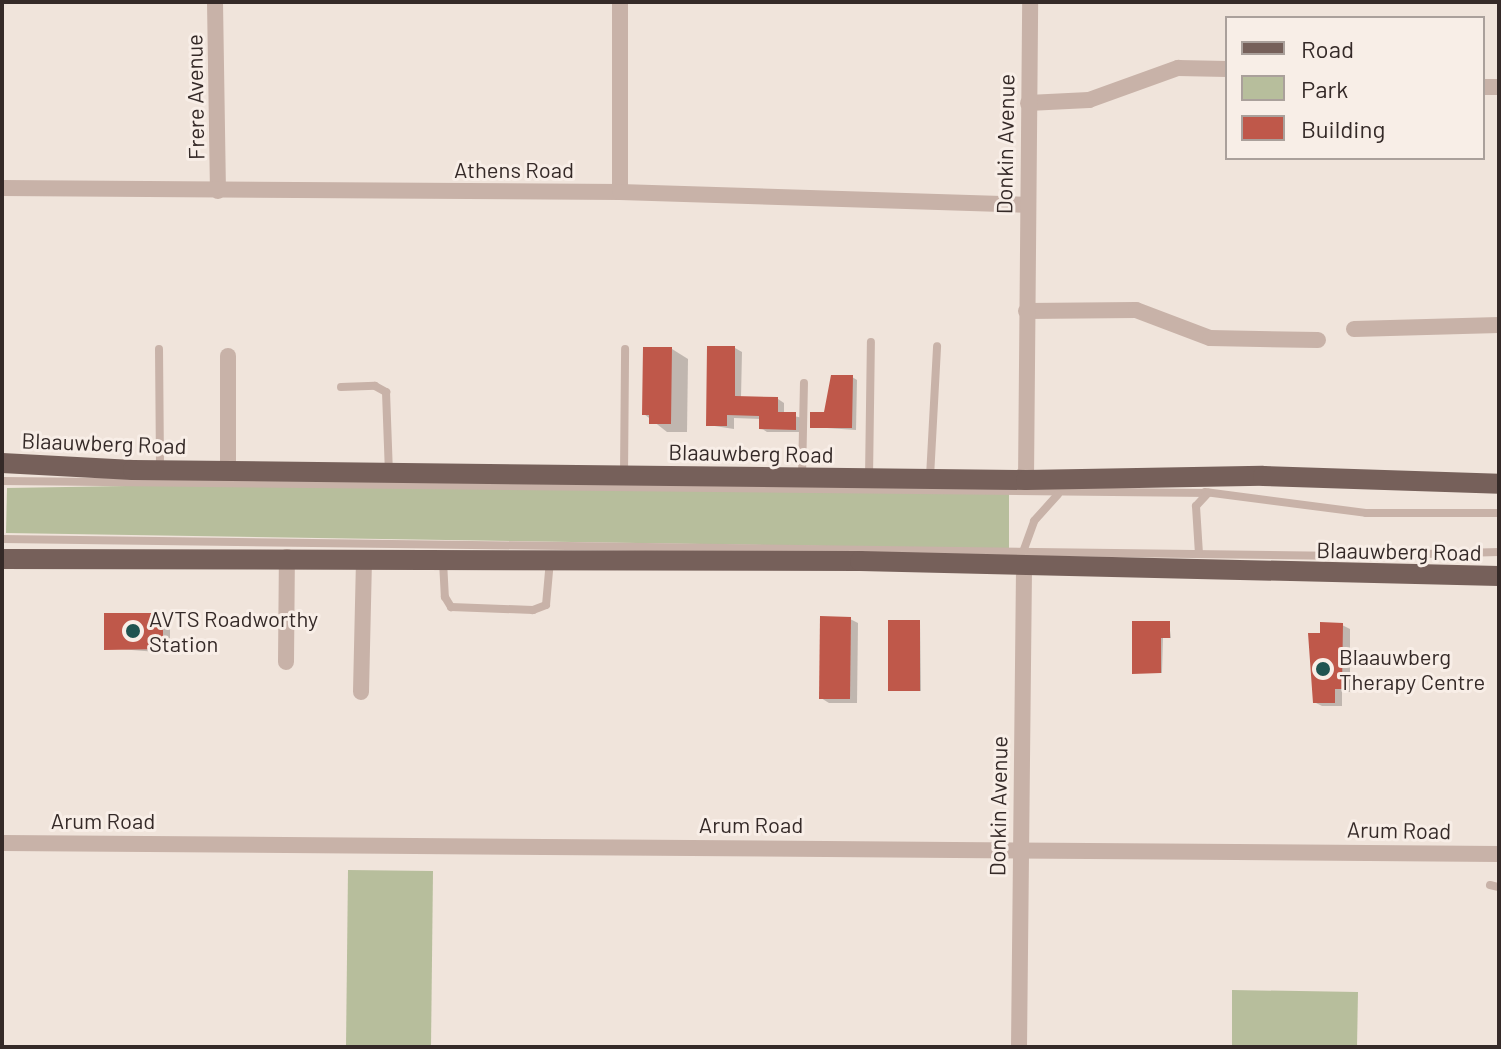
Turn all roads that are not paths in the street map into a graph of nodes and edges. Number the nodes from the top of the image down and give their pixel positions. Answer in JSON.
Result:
{"nodes":[{"id":1,"x":215,"y":2,"type":"edge"},
{"id":2,"x":620,"y":2,"type":"edge"},
{"id":3,"x":1030,"y":2,"type":"edge"},
{"id":4,"x":1225,"y":69,"type":"edge"},
{"id":5,"x":1028,"y":103,"type":"junction"},
{"id":6,"x":2,"y":188,"type":"edge"},
{"id":7,"x":218,"y":191,"type":"junction"},
{"id":8,"x":620,"y":192,"type":"junction"},
{"id":9,"x":1026,"y":205,"type":"junction"},
{"id":10,"x":1026,"y":311,"type":"junction"},
{"id":11,"x":1499,"y":325,"type":"edge"},
{"id":12,"x":1354,"y":329,"type":"dead end"},
{"id":13,"x":1318,"y":340,"type":"dead end"},
{"id":14,"x":871,"y":342,"type":"dead end"},
{"id":15,"x":937,"y":346,"type":"dead end"},
{"id":16,"x":159,"y":349,"type":"dead end"},
{"id":17,"x":625,"y":349,"type":"dead end"},
{"id":18,"x":228,"y":356,"type":"dead end"},
{"id":19,"x":804,"y":383,"type":"dead end"},
{"id":20,"x":341,"y":387,"type":"dead end"},
{"id":21,"x":2,"y":463,"type":"edge"},
{"id":22,"x":160,"y":470,"type":"junction"},
{"id":23,"x":228,"y":471,"type":"junction"},
{"id":24,"x":389,"y":472,"type":"junction"},
{"id":25,"x":624,"y":475,"type":"junction"},
{"id":26,"x":802,"y":477,"type":"junction"},
{"id":27,"x":869,"y":478,"type":"junction"},
{"id":28,"x":1085,"y":478,"type":"junction"},
{"id":29,"x":930,"y":479,"type":"junction"},
{"id":30,"x":1026,"y":480,"type":"junction"},
{"id":31,"x":2,"y":481,"type":"edge"},
{"id":32,"x":1499,"y":484,"type":"edge"},
{"id":33,"x":1208,"y":493,"type":"junction"},
{"id":34,"x":1058,"y":494,"type":"junction"},
{"id":35,"x":1499,"y":513,"type":"edge"},
{"id":36,"x":2,"y":539,"type":"edge"},
{"id":37,"x":1499,"y":552,"type":"edge"},
{"id":38,"x":1199,"y":554,"type":"junction"},
{"id":39,"x":287,"y":557,"type":"junction"},
{"id":40,"x":1023,"y":557,"type":"junction"},
{"id":41,"x":364,"y":558,"type":"junction"},
{"id":42,"x":443,"y":558,"type":"junction"},
{"id":43,"x":2,"y":559,"type":"edge"},
{"id":44,"x":550,"y":559,"type":"junction"},
{"id":45,"x":1094,"y":567,"type":"junction"},
{"id":46,"x":1499,"y":576,"type":"edge"},
{"id":47,"x":286,"y":662,"type":"dead end"},
{"id":48,"x":361,"y":692,"type":"dead end"},
{"id":49,"x":2,"y":843,"type":"edge"},
{"id":50,"x":1020,"y":848,"type":"junction"},
{"id":51,"x":1499,"y":854,"type":"edge"},
{"id":52,"x":1019,"y":1047,"type":"edge"}],
"edges":[{"from":1,"to":7,"type":"street","name":"Frere Avenue"},
{"from":2,"to":8,"type":"street"},
{"from":3,"to":5,"type":"street","name":"Donkin Avenue"},
{"from":4,"to":5,"type":"street"},
{"from":5,"to":9,"type":"street","name":"Donkin Avenue"},
{"from":6,"to":7,"type":"street","name":"Athens Road"},
{"from":7,"to":8,"type":"street","name":"Athens Road"},
{"from":8,"to":9,"type":"street","name":"Athens Road"},
{"from":9,"to":10,"type":"street","name":"Donkin Avenue"},
{"from":10,"to":13,"type":"street"},
{"from":10,"to":30,"type":"street","name":"Donkin Avenue"},
{"from":11,"to":12,"type":"street"},
{"from":14,"to":27,"type":"lane"},
{"from":15,"to":29,"type":"lane"},
{"from":16,"to":22,"type":"lane"},
{"from":17,"to":25,"type":"lane"},
{"from":18,"to":23,"type":"street"},
{"from":19,"to":26,"type":"lane"},
{"from":20,"to":24,"type":"lane"},
{"from":21,"to":22,"type":"main road","name":"Blaauwberg Road"},
{"from":22,"to":23,"type":"main road","name":"Blaauwberg Road"},
{"from":23,"to":24,"type":"main road","name":"Blaauwberg Road"},
{"from":24,"to":25,"type":"main road","name":"Blaauwberg Road"},
{"from":25,"to":26,"type":"main road","name":"Blaauwberg Road"},
{"from":26,"to":27,"type":"main road","name":"Blaauwberg Road"},
{"from":27,"to":29,"type":"main road","name":"Blaauwberg Road"},
{"from":28,"to":30,"type":"main road","name":"Blaauwberg Road"},
{"from":28,"to":32,"type":"main road","name":"Blaauwberg Road"},
{"from":28,"to":33,"type":"lane"},
{"from":29,"to":30,"type":"main road","name":"Blaauwberg Road"},
{"from":31,"to":34,"type":"lane"},
{"from":33,"to":34,"type":"lane"},
{"from":33,"to":35,"type":"lane"},
{"from":33,"to":38,"type":"lane"},
{"from":34,"to":40,"type":"lane"},
{"from":36,"to":40,"type":"lane"},
{"from":37,"to":38,"type":"lane"},
{"from":38,"to":40,"type":"lane"},
{"from":38,"to":45,"type":"lane"},
{"from":39,"to":41,"type":"main road","name":"Blaauwberg Road"},
{"from":39,"to":43,"type":"main road","name":"Blaauwberg Road"},
{"from":39,"to":47,"type":"street"},
{"from":40,"to":44,"type":"main road","name":"Blaauwberg Road"},
{"from":40,"to":45,"type":"main road","name":"Blaauwberg Road"},
{"from":40,"to":50,"type":"street","name":"Donkin Avenue"},
{"from":41,"to":42,"type":"main road","name":"Blaauwberg Road"},
{"from":41,"to":48,"type":"street"},
{"from":42,"to":44,"type":"main road","name":"Blaauwberg Road"},
{"from":42,"to":44,"type":"lane"},
{"from":45,"to":46,"type":"main road","name":"Blaauwberg Road"},
{"from":49,"to":50,"type":"street","name":"Arum Road"},
{"from":50,"to":51,"type":"street","name":"Arum Road"},
{"from":50,"to":52,"type":"street","name":"Donkin Avenue"}]}
